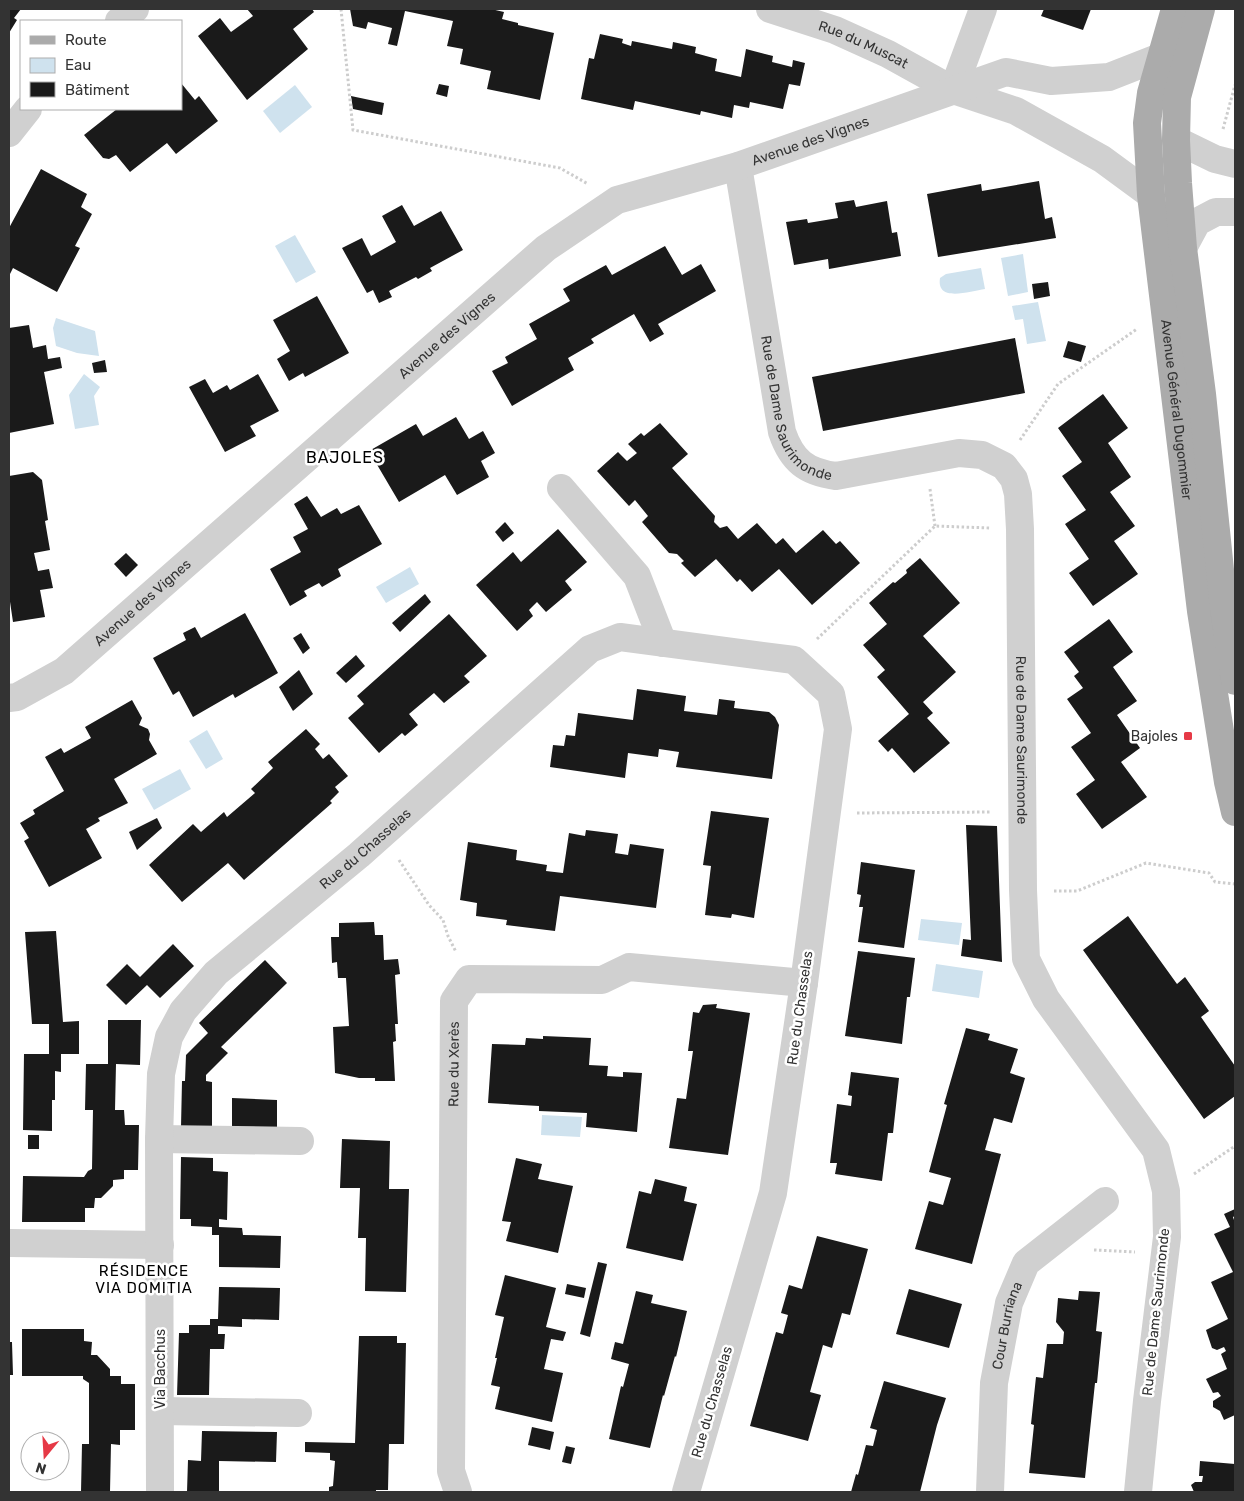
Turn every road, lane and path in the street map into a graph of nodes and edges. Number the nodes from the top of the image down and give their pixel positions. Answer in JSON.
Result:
{"nodes":[{"id":1,"x":135,"y":9,"type":"edge"},
{"id":2,"x":341,"y":9,"type":"edge"},
{"id":3,"x":770,"y":9,"type":"edge"},
{"id":4,"x":983,"y":9,"type":"edge"},
{"id":5,"x":1175,"y":9,"type":"edge"},
{"id":6,"x":1201,"y":9,"type":"edge"},
{"id":7,"x":120,"y":20,"type":"edge"},
{"id":8,"x":1160,"y":57,"type":"junction"},
{"id":9,"x":1235,"y":85,"type":"edge"},
{"id":10,"x":953,"y":90,"type":"junction"},
{"id":11,"x":27,"y":110,"type":"edge"},
{"id":12,"x":9,"y":133,"type":"edge"},
{"id":13,"x":1176,"y":140,"type":"junction"},
{"id":14,"x":1225,"y":162,"type":"edge"},
{"id":15,"x":738,"y":166,"type":"junction"},
{"id":16,"x":1151,"y":195,"type":"junction"},
{"id":17,"x":617,"y":200,"type":"junction"},
{"id":18,"x":1235,"y":212,"type":"edge"},
{"id":19,"x":1183,"y":248,"type":"junction"},
{"id":20,"x":1164,"y":310,"type":"junction"},
{"id":21,"x":1004,"y":466,"type":"junction"},
{"id":22,"x":561,"y":488,"type":"dead end"},
{"id":23,"x":1020,"y":529,"type":"junction"},
{"id":24,"x":663,"y":643,"type":"junction"},
{"id":25,"x":794,"y":660,"type":"junction"},
{"id":26,"x":1235,"y":680,"type":"edge"},
{"id":27,"x":9,"y":698,"type":"edge"},
{"id":28,"x":1023,"y":812,"type":"junction"},
{"id":29,"x":1235,"y":812,"type":"edge"},
{"id":30,"x":827,"y":813,"type":"junction"},
{"id":31,"x":382,"y":835,"type":"junction"},
{"id":32,"x":1235,"y":884,"type":"edge"},
{"id":33,"x":1023,"y":890,"type":"junction"},
{"id":34,"x":469,"y":979,"type":"junction"},
{"id":35,"x":804,"y":983,"type":"junction"},
{"id":36,"x":159,"y":1139,"type":"junction"},
{"id":37,"x":300,"y":1141,"type":"dead end"},
{"id":38,"x":1235,"y":1146,"type":"edge"},
{"id":39,"x":1203,"y":1168,"type":"dead end"},
{"id":40,"x":1105,"y":1201,"type":"dead end"},
{"id":41,"x":9,"y":1243,"type":"edge"},
{"id":42,"x":160,"y":1245,"type":"junction"},
{"id":43,"x":160,"y":1411,"type":"junction"},
{"id":44,"x":298,"y":1413,"type":"dead end"},
{"id":45,"x":160,"y":1492,"type":"edge"},
{"id":46,"x":458,"y":1492,"type":"edge"},
{"id":47,"x":686,"y":1492,"type":"edge"},
{"id":48,"x":990,"y":1492,"type":"edge"},
{"id":49,"x":1138,"y":1492,"type":"edge"}],
"edges":[{"from":1,"to":7,"type":"street"},
{"from":2,"to":17,"type":"path"},
{"from":3,"to":10,"type":"street","name":"Rue du Muscat"},
{"from":4,"to":10,"type":"street"},
{"from":5,"to":8,"type":"main road","name":"Avenue Général Dugommier"},
{"from":6,"to":13,"type":"main road","name":"Avenue Général Dugommier"},
{"from":8,"to":10,"type":"street","name":"Avenue des Vignes"},
{"from":8,"to":16,"type":"main road","name":"Avenue Général Dugommier"},
{"from":9,"to":14,"type":"path"},
{"from":10,"to":15,"type":"street","name":"Avenue des Vignes"},
{"from":10,"to":16,"type":"street"},
{"from":11,"to":12,"type":"street"},
{"from":13,"to":14,"type":"street"},
{"from":13,"to":19,"type":"main road","name":"Avenue Général Dugommier"},
{"from":15,"to":17,"type":"street","name":"Avenue des Vignes"},
{"from":15,"to":21,"type":"street","name":"Rue de Dame Saurimonde"},
{"from":16,"to":20,"type":"main road","name":"Avenue Général Dugommier"},
{"from":17,"to":27,"type":"street","name":"Avenue des Vignes"},
{"from":18,"to":19,"type":"street"},
{"from":19,"to":26,"type":"main road","name":"Avenue Général Dugommier"},
{"from":20,"to":21,"type":"path"},
{"from":20,"to":29,"type":"main road","name":"Avenue Général Dugommier"},
{"from":21,"to":23,"type":"street","name":"Rue de Dame Saurimonde"},
{"from":22,"to":24,"type":"street"},
{"from":23,"to":25,"type":"path"},
{"from":23,"to":28,"type":"street","name":"Rue de Dame Saurimonde"},
{"from":24,"to":25,"type":"street","name":"Rue du Chasselas"},
{"from":24,"to":31,"type":"street","name":"Rue du Chasselas"},
{"from":25,"to":30,"type":"street","name":"Rue du Chasselas"},
{"from":28,"to":30,"type":"path"},
{"from":28,"to":33,"type":"street","name":"Rue de Dame Saurimonde"},
{"from":30,"to":35,"type":"street","name":"Rue du Chasselas"},
{"from":31,"to":34,"type":"path"},
{"from":31,"to":36,"type":"street","name":"Rue du Chasselas"},
{"from":32,"to":33,"type":"path"},
{"from":33,"to":49,"type":"street","name":"Rue de Dame Saurimonde"},
{"from":34,"to":35,"type":"street"},
{"from":34,"to":46,"type":"street","name":"Rue du Xerès"},
{"from":35,"to":47,"type":"street","name":"Rue du Chasselas"},
{"from":36,"to":37,"type":"street"},
{"from":36,"to":42,"type":"street","name":"Via Bacchus"},
{"from":38,"to":39,"type":"path"},
{"from":40,"to":48,"type":"street","name":"Cour Burriana"},
{"from":41,"to":42,"type":"street"},
{"from":42,"to":43,"type":"street","name":"Via Bacchus"},
{"from":43,"to":44,"type":"street"},
{"from":43,"to":45,"type":"street","name":"Via Bacchus"}]}
